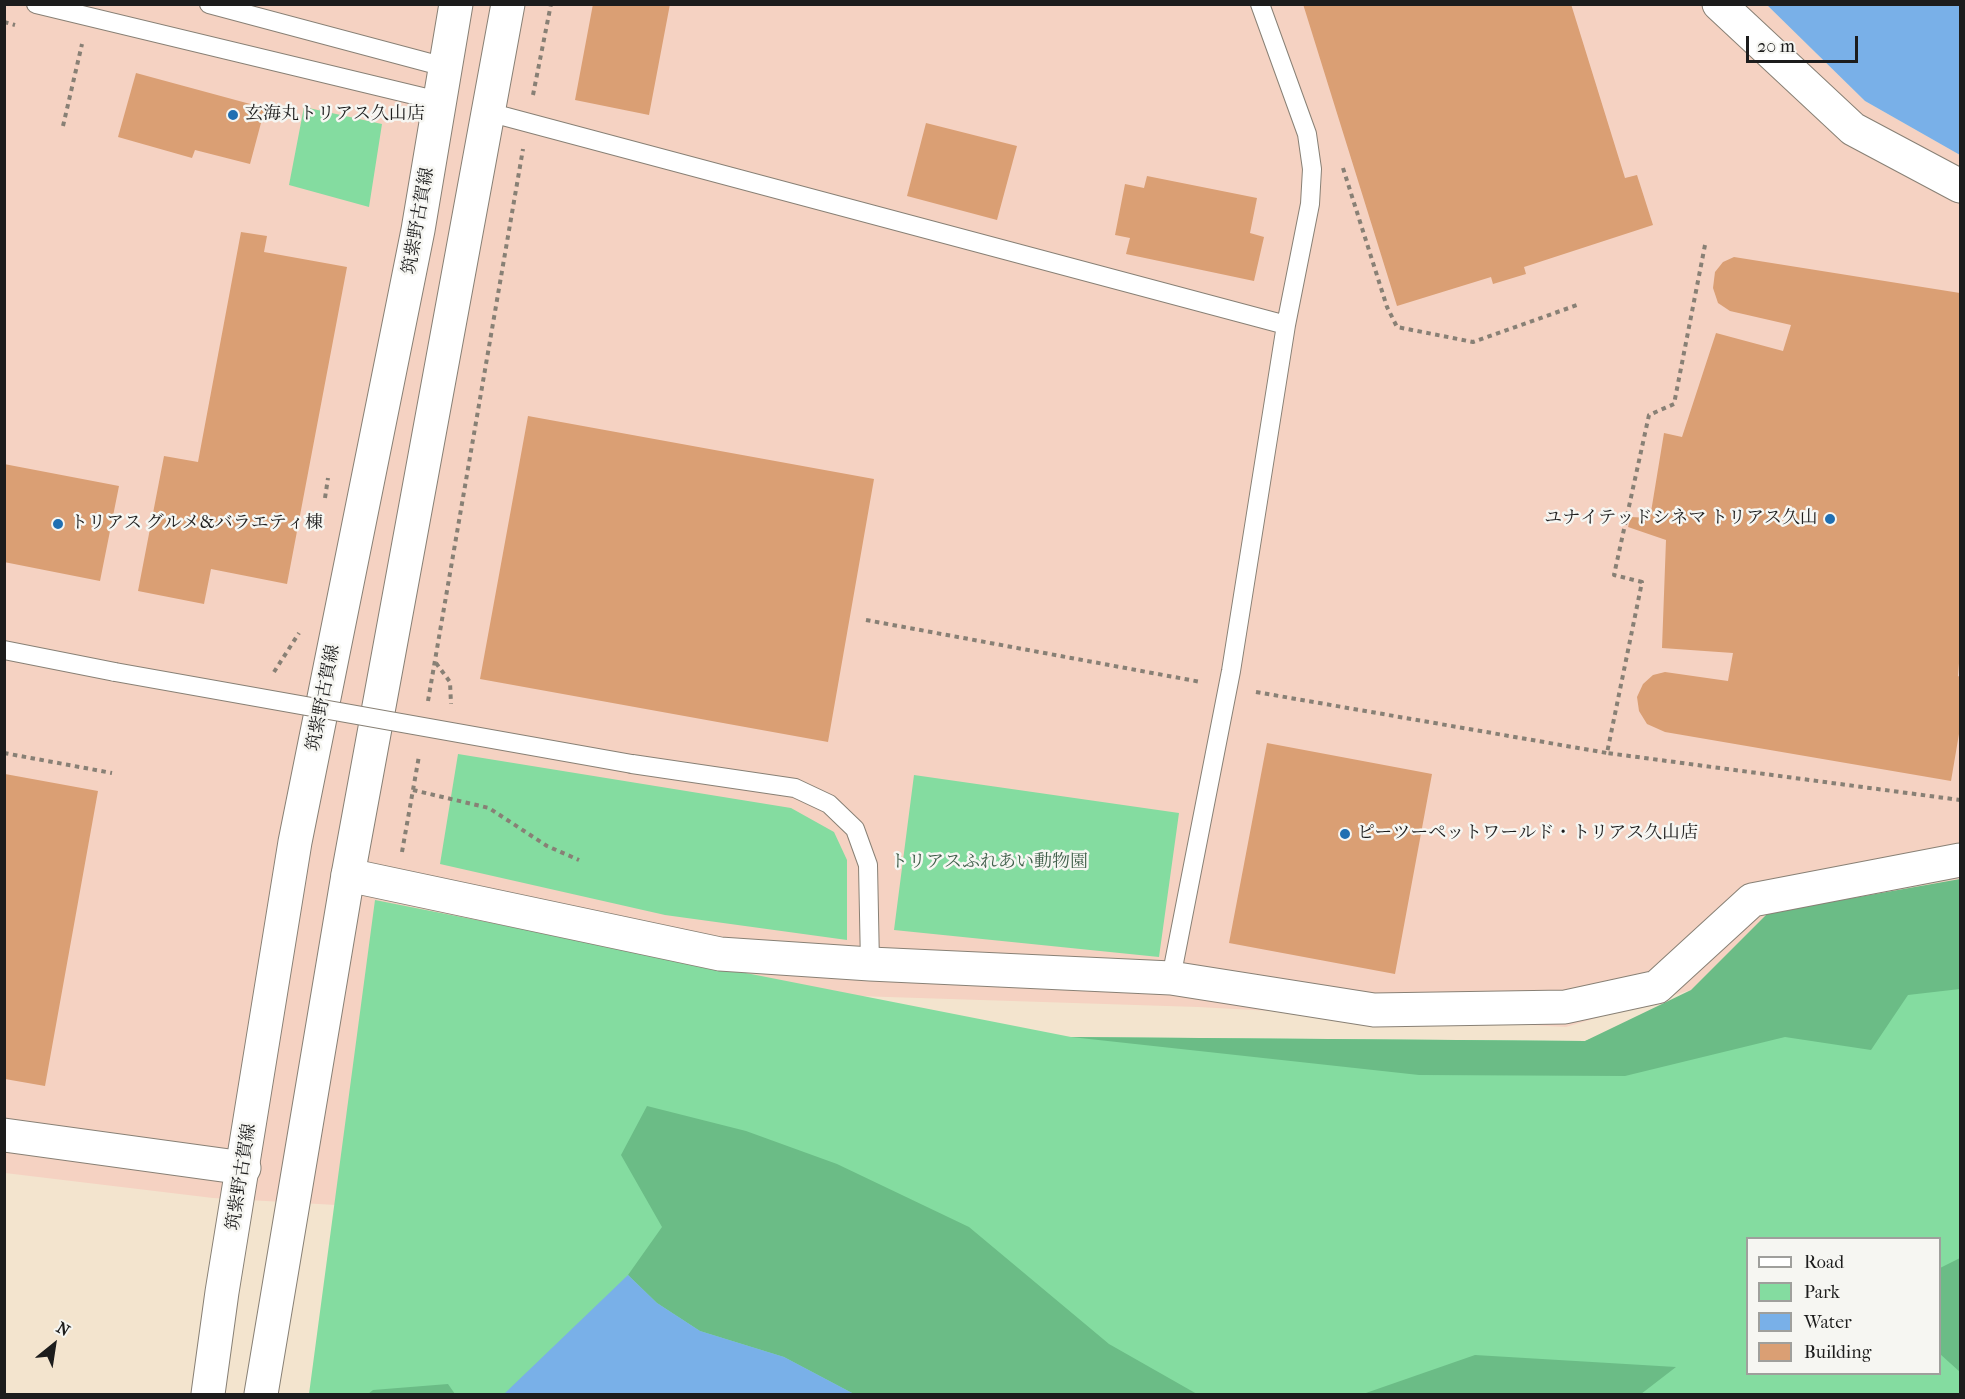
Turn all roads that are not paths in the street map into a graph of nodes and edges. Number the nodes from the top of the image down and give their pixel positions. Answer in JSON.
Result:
{"nodes":[{"id":1,"x":36,"y":4,"type":"edge"},
{"id":2,"x":209,"y":4,"type":"edge"},
{"id":3,"x":456,"y":4,"type":"edge"},
{"id":4,"x":508,"y":4,"type":"edge"},
{"id":5,"x":1260,"y":4,"type":"edge"},
{"id":6,"x":1719,"y":4,"type":"edge"},
{"id":7,"x":445,"y":67,"type":"junction"},
{"id":8,"x":439,"y":101,"type":"junction"},
{"id":9,"x":488,"y":112,"type":"junction"},
{"id":10,"x":1960,"y":186,"type":"edge"},
{"id":11,"x":1286,"y":325,"type":"junction"},
{"id":12,"x":4,"y":650,"type":"edge"},
{"id":13,"x":1960,"y":860,"type":"edge"},
{"id":14,"x":348,"y":875,"type":"junction"},
{"id":15,"x":870,"y":964,"type":"junction"},
{"id":16,"x":1171,"y":978,"type":"junction"},
{"id":17,"x":4,"y":1136,"type":"edge"},
{"id":18,"x":244,"y":1168,"type":"junction"},
{"id":19,"x":208,"y":1395,"type":"edge"},
{"id":20,"x":261,"y":1395,"type":"edge"}],
"edges":[{"from":1,"to":8,"type":"lane"},
{"from":2,"to":7,"type":"lane"},
{"from":3,"to":7,"type":"main road","name":"筑紫野古賀線"},
{"from":4,"to":9,"type":"main road"},
{"from":5,"to":11,"type":"lane"},
{"from":6,"to":10,"type":"main road"},
{"from":7,"to":8,"type":"main road","name":"筑紫野古賀線"},
{"from":8,"to":18,"type":"main road","name":"筑紫野古賀線"},
{"from":9,"to":11,"type":"lane"},
{"from":9,"to":14,"type":"main road"},
{"from":11,"to":16,"type":"lane"},
{"from":12,"to":15,"type":"lane","bridge":true},
{"from":13,"to":16,"type":"main road"},
{"from":14,"to":15,"type":"main road"},
{"from":14,"to":20,"type":"main road"},
{"from":15,"to":16,"type":"main road"},
{"from":17,"to":18,"type":"main road"},
{"from":18,"to":19,"type":"main road","name":"筑紫野古賀線"}]}
